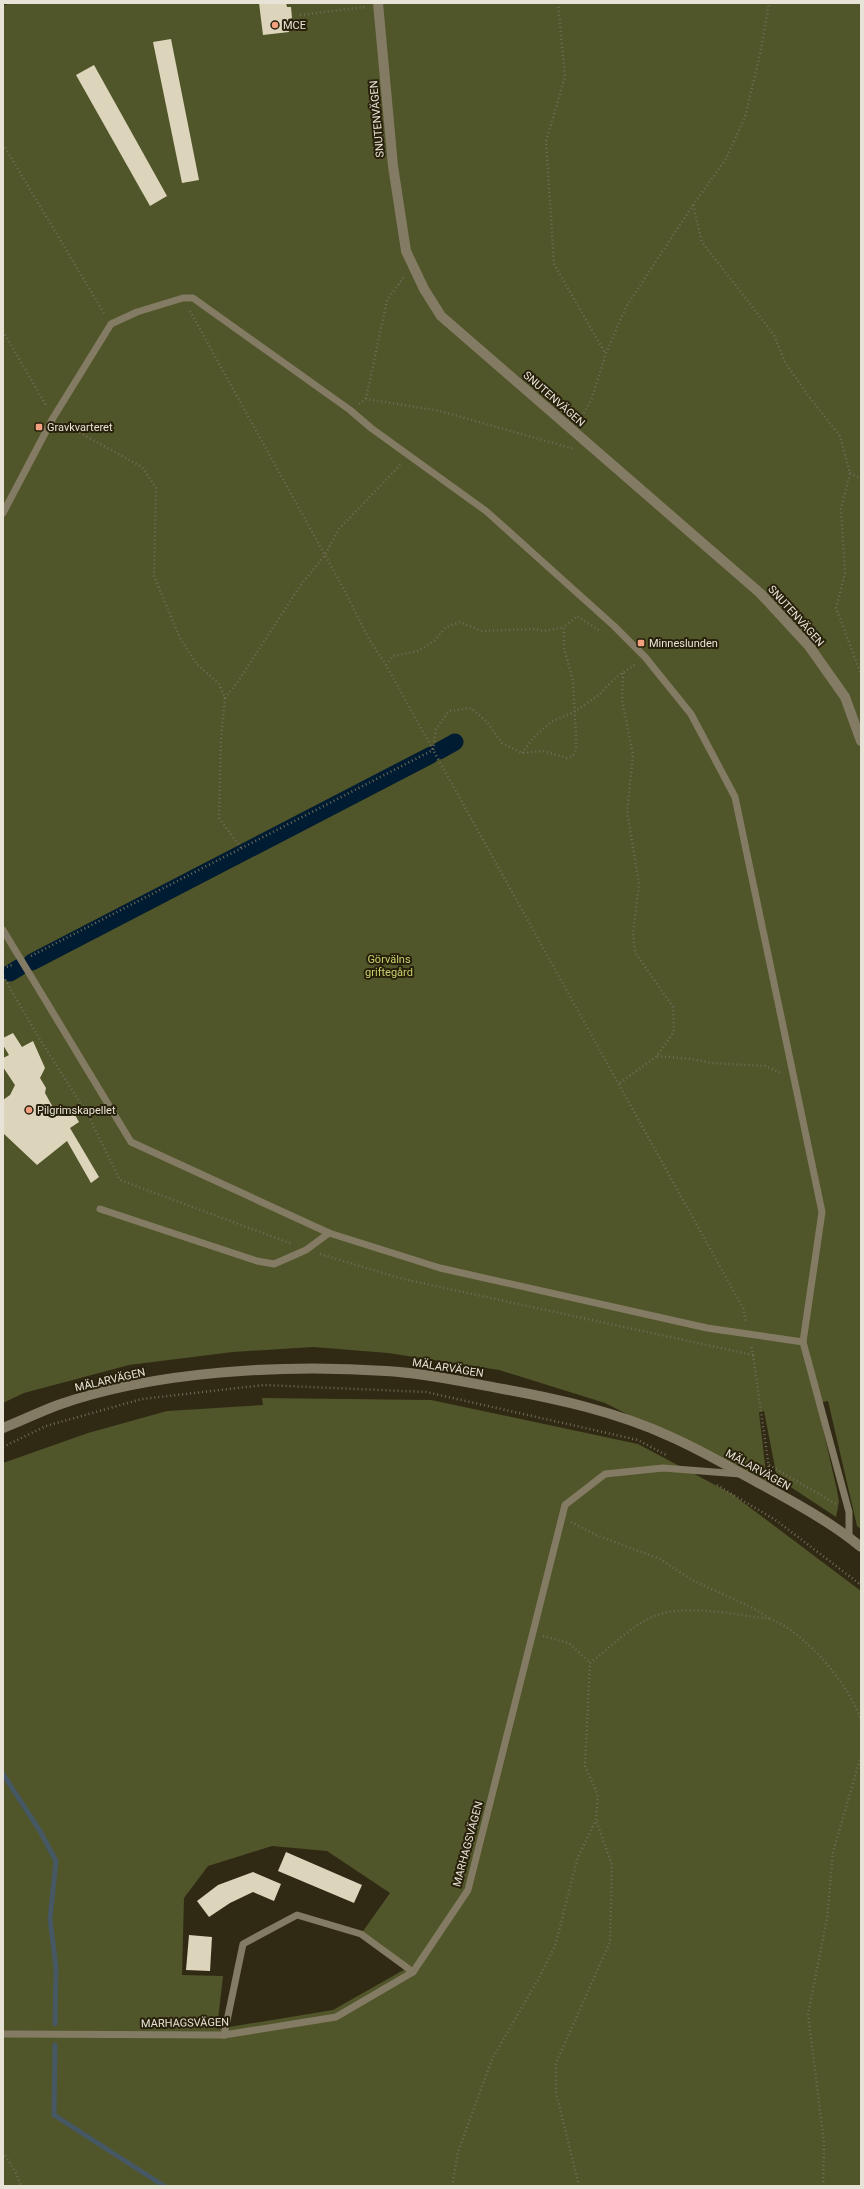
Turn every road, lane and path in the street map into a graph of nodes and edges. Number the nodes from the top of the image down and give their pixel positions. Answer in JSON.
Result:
{"nodes":[{"id":1,"x":558,"y":3,"type":"edge"},
{"id":2,"x":769,"y":3,"type":"edge"},
{"id":3,"x":378,"y":4,"type":"edge"},
{"id":4,"x":300,"y":15,"type":"dead end"},
{"id":5,"x":3,"y":144,"type":"edge"},
{"id":6,"x":693,"y":205,"type":"junction"},
{"id":7,"x":412,"y":266,"type":"junction"},
{"id":8,"x":183,"y":298,"type":"junction"},
{"id":9,"x":110,"y":324,"type":"junction"},
{"id":10,"x":3,"y":331,"type":"edge"},
{"id":11,"x":606,"y":353,"type":"junction"},
{"id":12,"x":366,"y":399,"type":"junction"},
{"id":13,"x":350,"y":410,"type":"junction"},
{"id":14,"x":53,"y":418,"type":"junction"},
{"id":15,"x":573,"y":432,"type":"junction"},
{"id":16,"x":598,"y":453,"type":"junction"},
{"id":17,"x":409,"y":456,"type":"junction"},
{"id":18,"x":850,"y":473,"type":"junction"},
{"id":19,"x":861,"y":479,"type":"edge"},
{"id":20,"x":3,"y":513,"type":"edge"},
{"id":21,"x":325,"y":555,"type":"junction"},
{"id":22,"x":564,"y":627,"type":"junction"},
{"id":23,"x":603,"y":633,"type":"dead end"},
{"id":24,"x":645,"y":657,"type":"junction"},
{"id":25,"x":386,"y":665,"type":"junction"},
{"id":26,"x":623,"y":673,"type":"junction"},
{"id":27,"x":861,"y":674,"type":"edge"},
{"id":28,"x":225,"y":698,"type":"junction"},
{"id":29,"x":574,"y":712,"type":"junction"},
{"id":30,"x":861,"y":741,"type":"edge"},
{"id":31,"x":433,"y":750,"type":"junction"},
{"id":32,"x":522,"y":753,"type":"junction"},
{"id":33,"x":241,"y":848,"type":"junction"},
{"id":34,"x":3,"y":930,"type":"edge"},
{"id":35,"x":20,"y":961,"type":"junction"},
{"id":36,"x":657,"y":1056,"type":"junction"},
{"id":37,"x":794,"y":1080,"type":"junction"},
{"id":38,"x":620,"y":1084,"type":"junction"},
{"id":39,"x":100,"y":1210,"type":"dead end"},
{"id":40,"x":329,"y":1233,"type":"junction"},
{"id":41,"x":749,"y":1334,"type":"junction"},
{"id":42,"x":803,"y":1342,"type":"junction"},
{"id":43,"x":752,"y":1355,"type":"dead end"},
{"id":44,"x":3,"y":1428,"type":"edge"},
{"id":45,"x":3,"y":1447,"type":"edge"},
{"id":46,"x":673,"y":1459,"type":"dead end"},
{"id":47,"x":769,"y":1465,"type":"junction"},
{"id":48,"x":744,"y":1474,"type":"junction"},
{"id":49,"x":713,"y":1482,"type":"dead end"},
{"id":50,"x":771,"y":1490,"type":"junction"},
{"id":51,"x":849,"y":1512,"type":"junction"},
{"id":52,"x":562,"y":1517,"type":"junction"},
{"id":53,"x":849,"y":1538,"type":"junction"},
{"id":54,"x":861,"y":1547,"type":"edge"},
{"id":55,"x":861,"y":1585,"type":"edge"},
{"id":56,"x":770,"y":1619,"type":"junction"},
{"id":57,"x":533,"y":1633,"type":"junction"},
{"id":58,"x":590,"y":1663,"type":"junction"},
{"id":59,"x":860,"y":1712,"type":"edge"},
{"id":60,"x":861,"y":1721,"type":"edge"},
{"id":61,"x":861,"y":1756,"type":"edge"},
{"id":62,"x":596,"y":1820,"type":"junction"},
{"id":63,"x":413,"y":1972,"type":"junction"},
{"id":64,"x":3,"y":2034,"type":"edge"},
{"id":65,"x":224,"y":2034,"type":"junction"},
{"id":66,"x":3,"y":2152,"type":"edge"},
{"id":67,"x":21,"y":2186,"type":"edge"},
{"id":68,"x":452,"y":2186,"type":"edge"},
{"id":69,"x":579,"y":2186,"type":"edge"},
{"id":70,"x":823,"y":2186,"type":"edge"}],
"edges":[{"from":1,"to":11,"type":"path"},
{"from":2,"to":6,"type":"path"},
{"from":3,"to":4,"type":"path"},
{"from":3,"to":7,"type":"street","name":"SNUTENVÄGEN"},
{"from":5,"to":9,"type":"path"},
{"from":6,"to":11,"type":"path"},
{"from":6,"to":18,"type":"path"},
{"from":7,"to":12,"type":"path"},
{"from":7,"to":15,"type":"street","name":"SNUTENVÄGEN"},
{"from":8,"to":9,"type":"lane"},
{"from":8,"to":13,"type":"lane"},
{"from":8,"to":21,"type":"path"},
{"from":9,"to":14,"type":"lane"},
{"from":10,"to":14,"type":"path"},
{"from":11,"to":15,"type":"path"},
{"from":12,"to":13,"type":"path"},
{"from":12,"to":16,"type":"path"},
{"from":13,"to":17,"type":"lane"},
{"from":14,"to":20,"type":"lane"},
{"from":14,"to":28,"type":"path"},
{"from":15,"to":16,"type":"street","name":"SNUTENVÄGEN"},
{"from":16,"to":30,"type":"street","name":"SNUTENVÄGEN"},
{"from":17,"to":21,"type":"path"},
{"from":17,"to":24,"type":"lane"},
{"from":18,"to":19,"type":"path"},
{"from":18,"to":27,"type":"path"},
{"from":21,"to":25,"type":"path"},
{"from":21,"to":28,"type":"path"},
{"from":22,"to":23,"type":"path"},
{"from":22,"to":25,"type":"path"},
{"from":22,"to":29,"type":"path"},
{"from":24,"to":26,"type":"path"},
{"from":24,"to":37,"type":"lane"},
{"from":25,"to":31,"type":"path"},
{"from":26,"to":29,"type":"path"},
{"from":26,"to":36,"type":"path"},
{"from":28,"to":33,"type":"path"},
{"from":29,"to":32,"type":"path"},
{"from":29,"to":32,"type":"path"},
{"from":31,"to":32,"type":"path"},
{"from":31,"to":33,"type":"path"},
{"from":31,"to":38,"type":"path"},
{"from":33,"to":35,"type":"path"},
{"from":34,"to":35,"type":"lane"},
{"from":35,"to":40,"type":"lane"},
{"from":36,"to":37,"type":"path"},
{"from":36,"to":38,"type":"path"},
{"from":37,"to":42,"type":"lane"},
{"from":38,"to":41,"type":"path"},
{"from":39,"to":40,"type":"lane"},
{"from":40,"to":41,"type":"lane"},
{"from":41,"to":42,"type":"lane"},
{"from":42,"to":51,"type":"lane"},
{"from":43,"to":47,"type":"path"},
{"from":44,"to":48,"type":"street","name":"MÄLARVÄGEN"},
{"from":45,"to":46,"type":"path"},
{"from":47,"to":50,"type":"path"},
{"from":47,"to":51,"type":"path"},
{"from":48,"to":50,"type":"street","name":"MÄLARVÄGEN"},
{"from":48,"to":52,"type":"lane","name":"MARHAGSVÄGEN"},
{"from":49,"to":55,"type":"path"},
{"from":50,"to":53,"type":"street","name":"MÄLARVÄGEN"},
{"from":51,"to":53,"type":"lane"},
{"from":52,"to":56,"type":"path"},
{"from":52,"to":57,"type":"lane","name":"MARHAGSVÄGEN"},
{"from":53,"to":54,"type":"street","name":"MÄLARVÄGEN"},
{"from":56,"to":58,"type":"path"},
{"from":56,"to":59,"type":"path"},
{"from":57,"to":58,"type":"path"},
{"from":57,"to":63,"type":"lane","name":"MARHAGSVÄGEN"},
{"from":58,"to":62,"type":"path"},
{"from":59,"to":60,"type":"path"},
{"from":61,"to":70,"type":"path"},
{"from":62,"to":68,"type":"path"},
{"from":62,"to":69,"type":"path"},
{"from":63,"to":65,"type":"lane","name":"MARHAGSVÄGEN"},
{"from":63,"to":65,"type":"lane"},
{"from":64,"to":65,"type":"lane","name":"MARHAGSVÄGEN"},
{"from":66,"to":67,"type":"path"}]}
